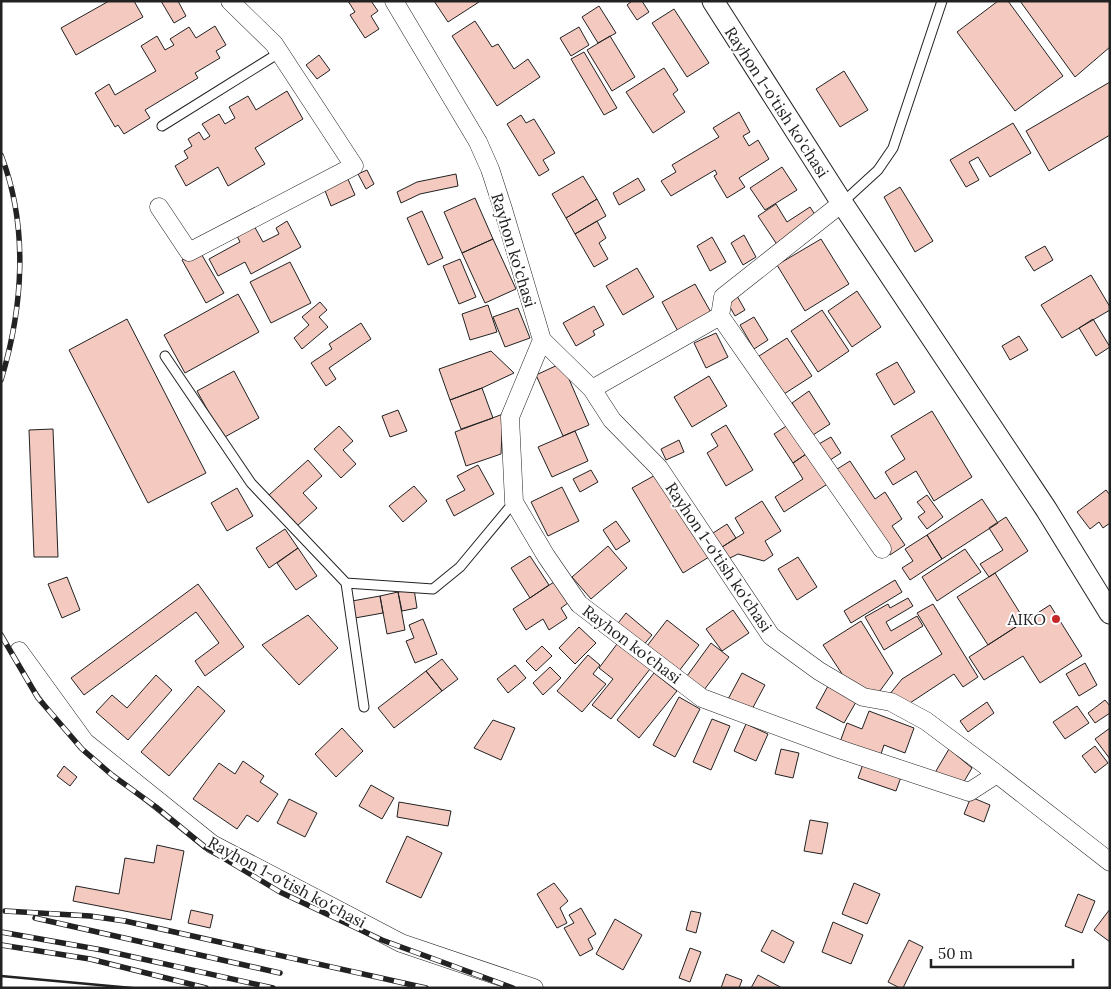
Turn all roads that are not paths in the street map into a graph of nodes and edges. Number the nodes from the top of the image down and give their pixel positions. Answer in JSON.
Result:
{"nodes":[{"id":1,"x":230,"y":1,"type":"edge"},
{"id":2,"x":394,"y":1,"type":"edge"},
{"id":3,"x":713,"y":1,"type":"edge"},
{"id":4,"x":942,"y":1,"type":"edge"},
{"id":5,"x":279,"y":53,"type":"junction"},
{"id":6,"x":162,"y":126,"type":"dead end"},
{"id":7,"x":842,"y":203,"type":"junction"},
{"id":8,"x":159,"y":207,"type":"dead end"},
{"id":9,"x":720,"y":316,"type":"junction"},
{"id":10,"x":542,"y":340,"type":"junction"},
{"id":11,"x":165,"y":356,"type":"dead end"},
{"id":12,"x":592,"y":390,"type":"junction"},
{"id":13,"x":514,"y":502,"type":"junction"},
{"id":14,"x":882,"y":549,"type":"dead end"},
{"id":15,"x":346,"y":583,"type":"junction"},
{"id":16,"x":1109,"y":610,"type":"edge"},
{"id":17,"x":19,"y":650,"type":"dead end"},
{"id":18,"x":364,"y":707,"type":"dead end"},
{"id":19,"x":997,"y":774,"type":"junction"},
{"id":20,"x":1110,"y":862,"type":"edge"},
{"id":21,"x":534,"y":988,"type":"edge"}],
"edges":[{"from":1,"to":5,"type":"street"},
{"from":2,"to":10,"type":"street","name":"Rayhon ko'chasi"},
{"from":3,"to":7,"type":"street","name":"Rayhon 1-o'tish ko'chasi"},
{"from":4,"to":7,"type":"lane"},
{"from":5,"to":6,"type":"lane"},
{"from":5,"to":8,"type":"street"},
{"from":7,"to":9,"type":"street"},
{"from":7,"to":16,"type":"street","name":"Rayhon 1-o'tish ko'chasi"},
{"from":9,"to":12,"type":"street"},
{"from":9,"to":14,"type":"street"},
{"from":10,"to":12,"type":"street","name":"Rayhon 1-o'tish ko'chasi"},
{"from":10,"to":13,"type":"street","name":"Rayhon ko'chasi"},
{"from":11,"to":15,"type":"lane"},
{"from":12,"to":19,"type":"street","name":"Rayhon 1-o'tish ko'chasi"},
{"from":13,"to":15,"type":"lane"},
{"from":13,"to":19,"type":"street","name":"Rayhon ko'chasi"},
{"from":15,"to":18,"type":"lane"},
{"from":17,"to":21,"type":"street","name":"Rayhon 1-o'tish ko'chasi"},
{"from":19,"to":20,"type":"street"}]}
